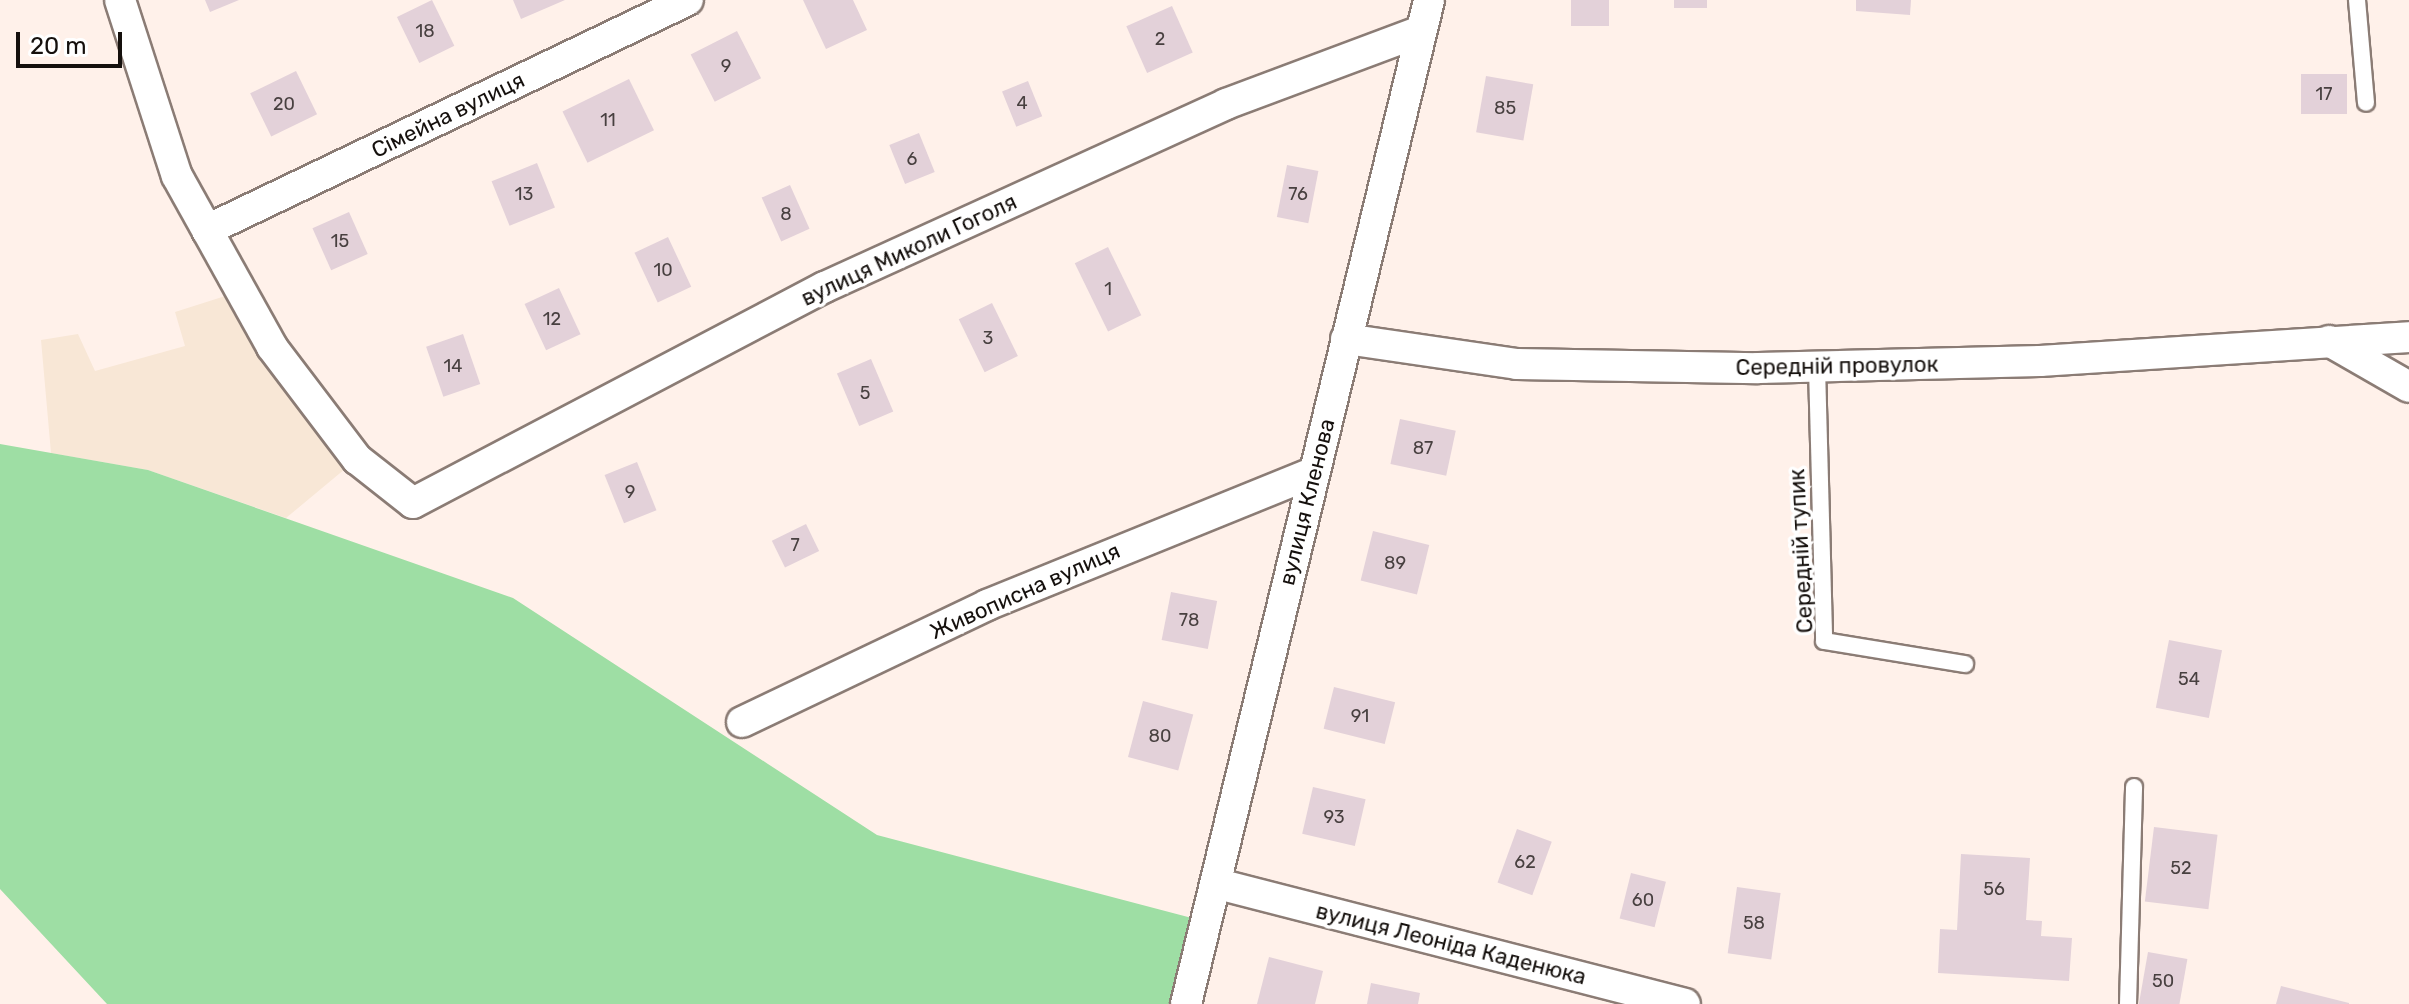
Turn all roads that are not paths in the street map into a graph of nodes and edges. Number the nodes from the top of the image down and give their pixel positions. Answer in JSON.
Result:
{"nodes":[{"id":1,"x":120,"y":0,"type":"edge"},
{"id":2,"x":688,"y":0,"type":"edge"},
{"id":3,"x":1429,"y":0,"type":"edge"},
{"id":4,"x":2357,"y":0,"type":"edge"},
{"id":5,"x":1421,"y":31,"type":"junction"},
{"id":6,"x":2366,"y":103,"type":"dead end"},
{"id":7,"x":207,"y":230,"type":"junction"},
{"id":8,"x":2409,"y":337,"type":"edge"},
{"id":9,"x":1346,"y":339,"type":"junction"},
{"id":10,"x":2329,"y":341,"type":"junction"},
{"id":11,"x":1817,"y":367,"type":"junction"},
{"id":12,"x":2409,"y":387,"type":"edge"},
{"id":13,"x":1314,"y":472,"type":"junction"},
{"id":14,"x":1965,"y":664,"type":"dead end"},
{"id":15,"x":742,"y":722,"type":"dead end"},
{"id":16,"x":2134,"y":787,"type":"dead end"},
{"id":17,"x":1218,"y":884,"type":"junction"},
{"id":18,"x":1186,"y":1004,"type":"edge"},
{"id":19,"x":1685,"y":1004,"type":"edge"},
{"id":20,"x":2128,"y":1004,"type":"edge"}],
"edges":[{"from":1,"to":7,"type":"street"},
{"from":2,"to":7,"type":"street","name":"Сімейна вулиця"},
{"from":3,"to":5,"type":"street","name":"вулиця Кленова"},
{"from":4,"to":6,"type":"lane"},
{"from":5,"to":7,"type":"street","name":"вулиця Миколи Гоголя"},
{"from":5,"to":9,"type":"street","name":"вулиця Кленова"},
{"from":8,"to":10,"type":"street","name":"Середній провулок"},
{"from":9,"to":11,"type":"street","name":"Середній провулок"},
{"from":9,"to":13,"type":"street","name":"вулиця Кленова"},
{"from":10,"to":11,"type":"street","name":"Середній провулок"},
{"from":10,"to":12,"type":"street"},
{"from":11,"to":14,"type":"lane","name":"Середній тупик"},
{"from":13,"to":15,"type":"street","name":"Живописна вулиця"},
{"from":13,"to":17,"type":"street","name":"вулиця Кленова"},
{"from":16,"to":20,"type":"lane"},
{"from":17,"to":18,"type":"street","name":"вулиця Кленова"},
{"from":17,"to":19,"type":"street","name":"вулиця Леоніда Каденюка"}]}
